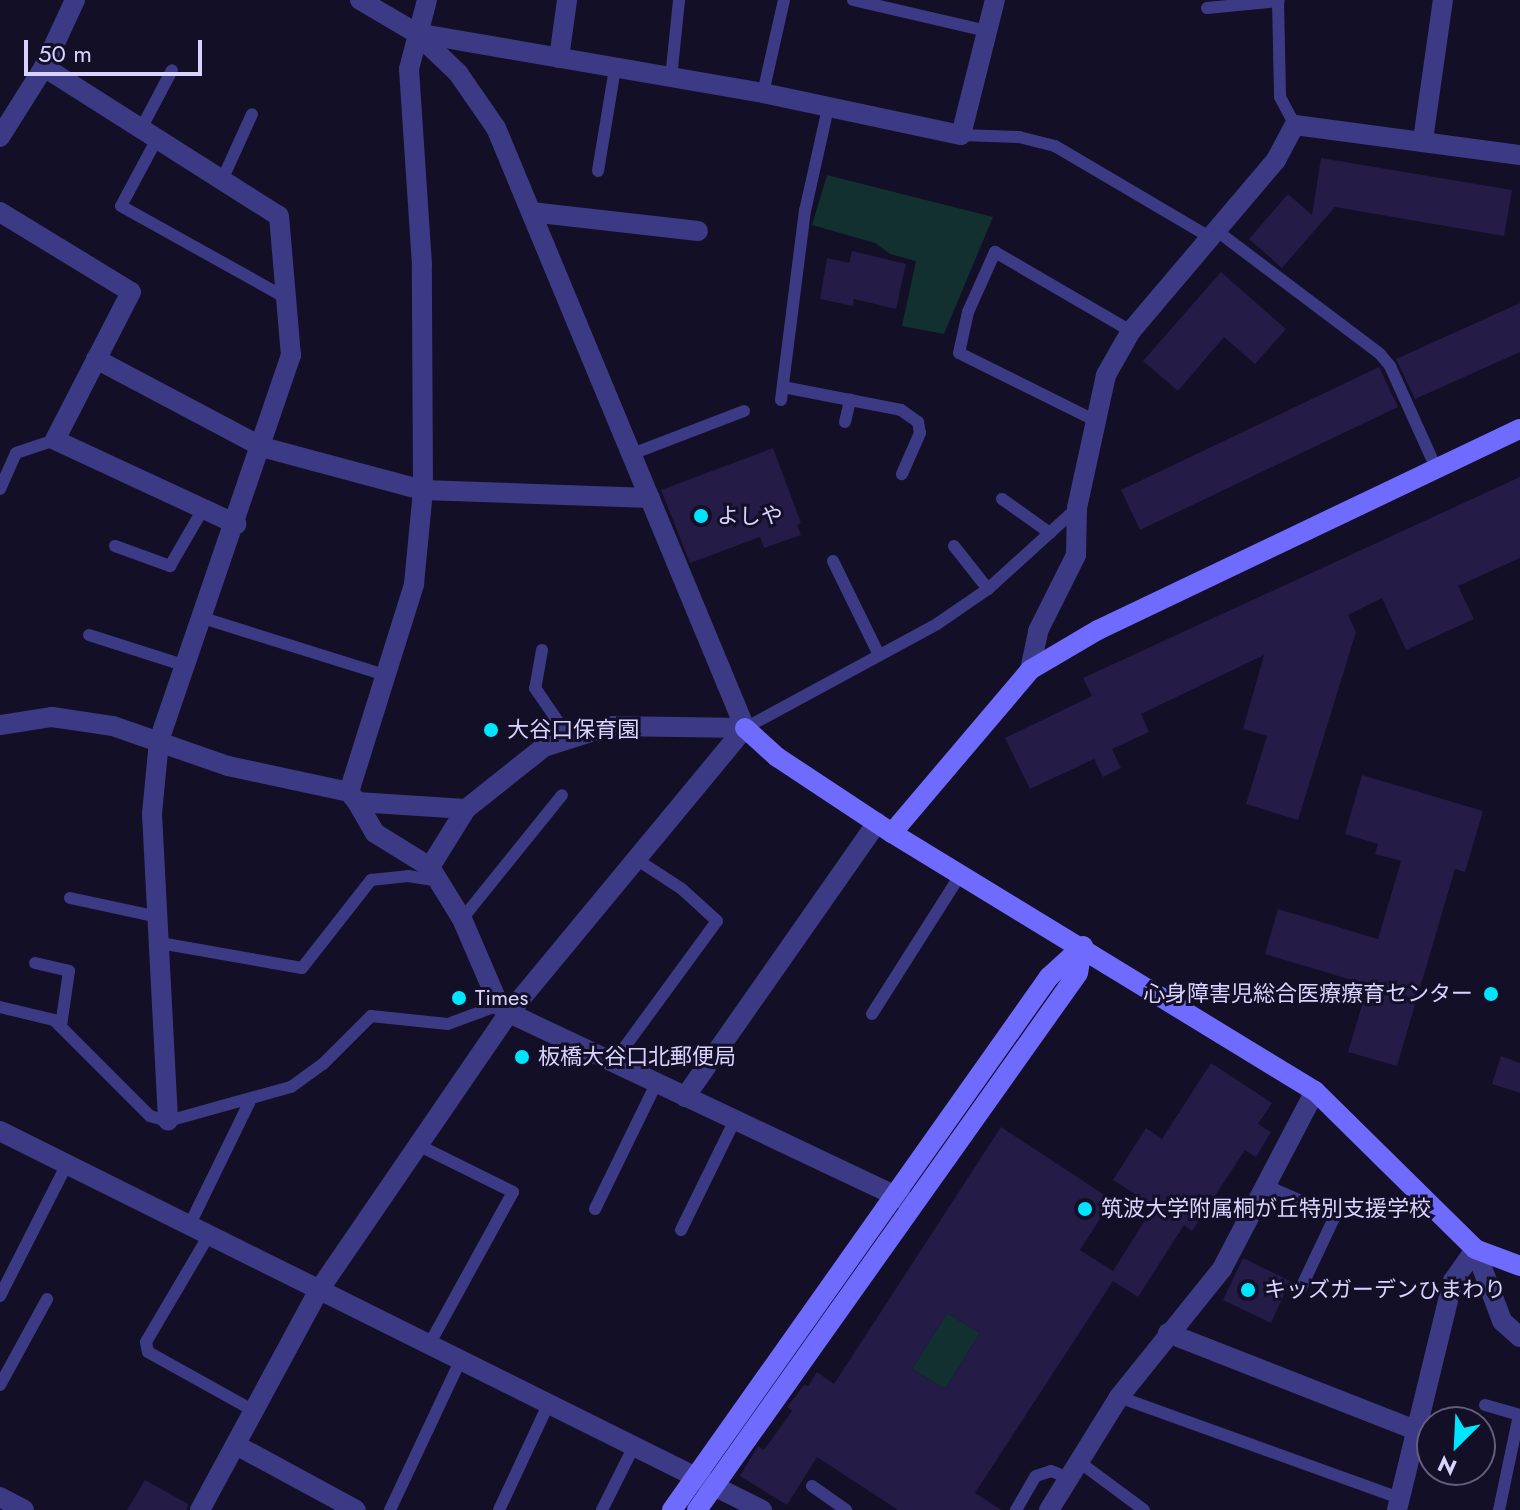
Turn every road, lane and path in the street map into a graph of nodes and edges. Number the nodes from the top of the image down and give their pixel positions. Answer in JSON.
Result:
{"nodes":[{"id":1,"x":75,"y":0,"type":"edge"},
{"id":2,"x":360,"y":0,"type":"edge"},
{"id":3,"x":427,"y":0,"type":"edge"},
{"id":4,"x":567,"y":0,"type":"edge"},
{"id":5,"x":679,"y":0,"type":"edge"},
{"id":6,"x":784,"y":0,"type":"edge"},
{"id":7,"x":853,"y":0,"type":"edge"},
{"id":8,"x":995,"y":0,"type":"edge"},
{"id":9,"x":1278,"y":0,"type":"edge"},
{"id":10,"x":1443,"y":0,"type":"edge"},
{"id":11,"x":1207,"y":8,"type":"dead end"},
{"id":12,"x":987,"y":31,"type":"junction"},
{"id":13,"x":416,"y":33,"type":"junction"},
{"id":14,"x":559,"y":58,"type":"junction"},
{"id":15,"x":44,"y":67,"type":"junction"},
{"id":16,"x":615,"y":68,"type":"junction"},
{"id":17,"x":172,"y":70,"type":"dead end"},
{"id":18,"x":671,"y":78,"type":"junction"},
{"id":19,"x":763,"y":93,"type":"junction"},
{"id":20,"x":828,"y":108,"type":"junction"},
{"id":21,"x":252,"y":114,"type":"dead end"},
{"id":22,"x":1295,"y":125,"type":"junction"},
{"id":23,"x":150,"y":132,"type":"junction"},
{"id":24,"x":961,"y":135,"type":"junction"},
{"id":25,"x":0,"y":137,"type":"edge"},
{"id":26,"x":1423,"y":140,"type":"junction"},
{"id":27,"x":1520,"y":155,"type":"edge"},
{"id":28,"x":598,"y":171,"type":"dead end"},
{"id":29,"x":223,"y":178,"type":"junction"},
{"id":30,"x":0,"y":212,"type":"edge"},
{"id":31,"x":531,"y":212,"type":"junction"},
{"id":32,"x":698,"y":231,"type":"dead end"},
{"id":33,"x":1214,"y":234,"type":"junction"},
{"id":34,"x":286,"y":298,"type":"junction"},
{"id":35,"x":1131,"y":331,"type":"junction"},
{"id":36,"x":96,"y":359,"type":"junction"},
{"id":37,"x":850,"y":400,"type":"junction"},
{"id":38,"x":744,"y":411,"type":"dead end"},
{"id":39,"x":1092,"y":419,"type":"junction"},
{"id":40,"x":845,"y":422,"type":"dead end"},
{"id":41,"x":1520,"y":429,"type":"edge"},
{"id":42,"x":55,"y":440,"type":"junction"},
{"id":43,"x":262,"y":447,"type":"junction"},
{"id":44,"x":632,"y":454,"type":"junction"},
{"id":45,"x":1436,"y":468,"type":"junction"},
{"id":46,"x":902,"y":474,"type":"dead end"},
{"id":47,"x":0,"y":489,"type":"edge"},
{"id":48,"x":423,"y":490,"type":"junction"},
{"id":49,"x":650,"y":498,"type":"junction"},
{"id":50,"x":1002,"y":499,"type":"dead end"},
{"id":51,"x":1077,"y":508,"type":"junction"},
{"id":52,"x":203,"y":509,"type":"junction"},
{"id":53,"x":236,"y":524,"type":"junction"},
{"id":54,"x":1050,"y":533,"type":"junction"},
{"id":55,"x":115,"y":546,"type":"dead end"},
{"id":56,"x":954,"y":546,"type":"dead end"},
{"id":57,"x":833,"y":561,"type":"dead end"},
{"id":58,"x":988,"y":589,"type":"junction"},
{"id":59,"x":203,"y":618,"type":"junction"},
{"id":60,"x":89,"y":635,"type":"dead end"},
{"id":61,"x":542,"y":650,"type":"dead end"},
{"id":62,"x":879,"y":655,"type":"junction"},
{"id":63,"x":186,"y":666,"type":"junction"},
{"id":64,"x":1030,"y":670,"type":"junction"},
{"id":65,"x":385,"y":675,"type":"junction"},
{"id":66,"x":0,"y":725,"type":"edge"},
{"id":67,"x":745,"y":728,"type":"junction"},
{"id":68,"x":570,"y":739,"type":"junction"},
{"id":69,"x":159,"y":741,"type":"junction"},
{"id":70,"x":562,"y":795,"type":"dead end"},
{"id":71,"x":353,"y":797,"type":"junction"},
{"id":72,"x":466,"y":809,"type":"junction"},
{"id":73,"x":885,"y":828,"type":"junction"},
{"id":74,"x":636,"y":859,"type":"junction"},
{"id":75,"x":434,"y":874,"type":"junction"},
{"id":76,"x":961,"y":874,"type":"junction"},
{"id":77,"x":70,"y":898,"type":"dead end"},
{"id":78,"x":159,"y":917,"type":"junction"},
{"id":79,"x":462,"y":919,"type":"junction"},
{"id":80,"x":160,"y":943,"type":"junction"},
{"id":81,"x":1083,"y":946,"type":"junction"},
{"id":82,"x":35,"y":963,"type":"dead end"},
{"id":83,"x":0,"y":1007,"type":"edge"},
{"id":84,"x":504,"y":1009,"type":"junction"},
{"id":85,"x":872,"y":1014,"type":"dead end"},
{"id":86,"x":61,"y":1026,"type":"junction"},
{"id":87,"x":613,"y":1063,"type":"junction"},
{"id":88,"x":656,"y":1084,"type":"junction"},
{"id":89,"x":1315,"y":1091,"type":"junction"},
{"id":90,"x":685,"y":1097,"type":"junction"},
{"id":91,"x":250,"y":1101,"type":"junction"},
{"id":92,"x":735,"y":1120,"type":"junction"},
{"id":93,"x":168,"y":1121,"type":"junction"},
{"id":94,"x":0,"y":1131,"type":"edge"},
{"id":95,"x":418,"y":1145,"type":"junction"},
{"id":96,"x":67,"y":1164,"type":"junction"},
{"id":97,"x":1265,"y":1185,"type":"junction"},
{"id":98,"x":902,"y":1199,"type":"junction"},
{"id":99,"x":595,"y":1209,"type":"dead end"},
{"id":100,"x":189,"y":1226,"type":"junction"},
{"id":101,"x":681,"y":1230,"type":"dead end"},
{"id":102,"x":209,"y":1235,"type":"junction"},
{"id":103,"x":1475,"y":1249,"type":"junction"},
{"id":104,"x":1520,"y":1266,"type":"edge"},
{"id":105,"x":1301,"y":1288,"type":"dead end"},
{"id":106,"x":319,"y":1290,"type":"junction"},
{"id":107,"x":0,"y":1296,"type":"edge"},
{"id":108,"x":47,"y":1299,"type":"dead end"},
{"id":109,"x":1168,"y":1333,"type":"junction"},
{"id":110,"x":1520,"y":1337,"type":"edge"},
{"id":111,"x":429,"y":1345,"type":"junction"},
{"id":112,"x":460,"y":1361,"type":"junction"},
{"id":113,"x":0,"y":1385,"type":"edge"},
{"id":114,"x":1119,"y":1397,"type":"junction"},
{"id":115,"x":548,"y":1405,"type":"junction"},
{"id":116,"x":1485,"y":1405,"type":"dead end"},
{"id":117,"x":254,"y":1411,"type":"junction"},
{"id":118,"x":1520,"y":1415,"type":"edge"},
{"id":119,"x":1415,"y":1430,"type":"junction"},
{"id":120,"x":236,"y":1445,"type":"junction"},
{"id":121,"x":633,"y":1448,"type":"junction"},
{"id":122,"x":1073,"y":1469,"type":"junction"},
{"id":123,"x":692,"y":1475,"type":"junction"},
{"id":124,"x":712,"y":1485,"type":"junction"},
{"id":125,"x":812,"y":1486,"type":"dead end"},
{"id":126,"x":1,"y":1498,"type":"edge"},
{"id":127,"x":1399,"y":1504,"type":"edge"},
{"id":128,"x":24,"y":1510,"type":"edge"},
{"id":129,"x":200,"y":1510,"type":"edge"},
{"id":130,"x":356,"y":1510,"type":"edge"},
{"id":131,"x":390,"y":1510,"type":"edge"},
{"id":132,"x":499,"y":1510,"type":"edge"},
{"id":133,"x":602,"y":1510,"type":"edge"},
{"id":134,"x":672,"y":1510,"type":"edge"},
{"id":135,"x":697,"y":1510,"type":"edge"},
{"id":136,"x":762,"y":1510,"type":"edge"},
{"id":137,"x":846,"y":1510,"type":"edge"},
{"id":138,"x":1016,"y":1510,"type":"edge"},
{"id":139,"x":1049,"y":1510,"type":"edge"},
{"id":140,"x":1144,"y":1510,"type":"edge"},
{"id":141,"x":1499,"y":1510,"type":"edge"}],
"edges":[{"from":1,"to":15,"type":"street"},
{"from":2,"to":13,"type":"street"},
{"from":3,"to":13,"type":"street"},
{"from":4,"to":14,"type":"street"},
{"from":5,"to":18,"type":"lane"},
{"from":6,"to":19,"type":"lane"},
{"from":7,"to":12,"type":"lane"},
{"from":8,"to":12,"type":"street"},
{"from":9,"to":11,"type":"lane"},
{"from":9,"to":22,"type":"lane"},
{"from":10,"to":26,"type":"street"},
{"from":12,"to":24,"type":"street"},
{"from":13,"to":14,"type":"street"},
{"from":13,"to":31,"type":"street"},
{"from":13,"to":48,"type":"street"},
{"from":14,"to":16,"type":"street"},
{"from":15,"to":23,"type":"street"},
{"from":15,"to":25,"type":"street"},
{"from":16,"to":18,"type":"street"},
{"from":16,"to":28,"type":"lane"},
{"from":17,"to":23,"type":"lane"},
{"from":18,"to":19,"type":"street"},
{"from":19,"to":20,"type":"street"},
{"from":20,"to":24,"type":"street"},
{"from":20,"to":37,"type":"lane"},
{"from":21,"to":29,"type":"lane"},
{"from":22,"to":26,"type":"street"},
{"from":22,"to":33,"type":"street"},
{"from":23,"to":29,"type":"street"},
{"from":23,"to":34,"type":"lane"},
{"from":24,"to":33,"type":"lane"},
{"from":26,"to":27,"type":"street"},
{"from":29,"to":34,"type":"street"},
{"from":30,"to":36,"type":"street"},
{"from":31,"to":32,"type":"street"},
{"from":31,"to":44,"type":"street"},
{"from":33,"to":35,"type":"street"},
{"from":33,"to":45,"type":"lane"},
{"from":34,"to":43,"type":"street"},
{"from":35,"to":39,"type":"street"},
{"from":35,"to":39,"type":"lane"},
{"from":36,"to":42,"type":"street"},
{"from":36,"to":43,"type":"street"},
{"from":37,"to":40,"type":"lane"},
{"from":37,"to":46,"type":"lane"},
{"from":38,"to":44,"type":"lane"},
{"from":39,"to":51,"type":"street"},
{"from":41,"to":45,"type":"street"},
{"from":42,"to":47,"type":"lane"},
{"from":42,"to":52,"type":"street"},
{"from":43,"to":48,"type":"street"},
{"from":43,"to":53,"type":"street"},
{"from":44,"to":49,"type":"street"},
{"from":45,"to":64,"type":"street"},
{"from":48,"to":49,"type":"street"},
{"from":48,"to":65,"type":"street"},
{"from":49,"to":67,"type":"street"},
{"from":50,"to":54,"type":"lane"},
{"from":51,"to":54,"type":"lane"},
{"from":51,"to":64,"type":"street"},
{"from":52,"to":53,"type":"street"},
{"from":52,"to":55,"type":"lane"},
{"from":53,"to":59,"type":"street"},
{"from":54,"to":58,"type":"lane"},
{"from":56,"to":58,"type":"lane"},
{"from":57,"to":62,"type":"lane"},
{"from":58,"to":62,"type":"lane"},
{"from":59,"to":63,"type":"street"},
{"from":59,"to":65,"type":"lane"},
{"from":60,"to":63,"type":"lane"},
{"from":61,"to":68,"type":"lane"},
{"from":62,"to":67,"type":"lane"},
{"from":63,"to":69,"type":"street"},
{"from":64,"to":73,"type":"street"},
{"from":65,"to":71,"type":"street"},
{"from":66,"to":69,"type":"street"},
{"from":67,"to":68,"type":"street"},
{"from":67,"to":73,"type":"street"},
{"from":67,"to":74,"type":"street"},
{"from":68,"to":72,"type":"street"},
{"from":69,"to":71,"type":"street"},
{"from":69,"to":78,"type":"street"},
{"from":70,"to":79,"type":"lane"},
{"from":71,"to":72,"type":"street"},
{"from":71,"to":75,"type":"street"},
{"from":72,"to":75,"type":"street"},
{"from":73,"to":76,"type":"street"},
{"from":73,"to":90,"type":"street"},
{"from":74,"to":84,"type":"street"},
{"from":74,"to":87,"type":"lane"},
{"from":75,"to":79,"type":"street"},
{"from":75,"to":80,"type":"lane"},
{"from":76,"to":81,"type":"street"},
{"from":76,"to":85,"type":"lane"},
{"from":77,"to":78,"type":"lane"},
{"from":78,"to":80,"type":"street"},
{"from":79,"to":84,"type":"street"},
{"from":80,"to":93,"type":"street"},
{"from":81,"to":89,"type":"street"},
{"from":81,"to":98,"type":"street"},
{"from":82,"to":86,"type":"lane"},
{"from":83,"to":86,"type":"lane"},
{"from":84,"to":87,"type":"street"},
{"from":84,"to":91,"type":"lane"},
{"from":84,"to":95,"type":"street"},
{"from":86,"to":93,"type":"lane"},
{"from":87,"to":88,"type":"street"},
{"from":88,"to":90,"type":"street"},
{"from":88,"to":99,"type":"lane"},
{"from":89,"to":97,"type":"street"},
{"from":89,"to":103,"type":"street"},
{"from":90,"to":92,"type":"street"},
{"from":91,"to":93,"type":"lane"},
{"from":91,"to":100,"type":"lane"},
{"from":92,"to":98,"type":"street"},
{"from":92,"to":101,"type":"lane"},
{"from":94,"to":96,"type":"street"},
{"from":95,"to":106,"type":"street"},
{"from":95,"to":111,"type":"lane"},
{"from":96,"to":100,"type":"street"},
{"from":96,"to":107,"type":"lane"},
{"from":97,"to":105,"type":"lane"},
{"from":97,"to":109,"type":"street"},
{"from":98,"to":123,"type":"street"},
{"from":98,"to":124,"type":"street"},
{"from":100,"to":102,"type":"street"},
{"from":102,"to":106,"type":"street"},
{"from":102,"to":117,"type":"lane"},
{"from":103,"to":104,"type":"street"},
{"from":103,"to":110,"type":"street"},
{"from":103,"to":119,"type":"street"},
{"from":106,"to":111,"type":"street"},
{"from":106,"to":117,"type":"street"},
{"from":108,"to":113,"type":"lane"},
{"from":109,"to":114,"type":"street"},
{"from":109,"to":119,"type":"street"},
{"from":111,"to":112,"type":"street"},
{"from":112,"to":115,"type":"street"},
{"from":112,"to":131,"type":"lane"},
{"from":114,"to":122,"type":"street"},
{"from":114,"to":127,"type":"lane"},
{"from":115,"to":121,"type":"street"},
{"from":115,"to":132,"type":"lane"},
{"from":116,"to":118,"type":"lane"},
{"from":117,"to":120,"type":"street"},
{"from":118,"to":141,"type":"lane"},
{"from":119,"to":127,"type":"street"},
{"from":120,"to":129,"type":"street"},
{"from":120,"to":130,"type":"street"},
{"from":121,"to":123,"type":"street"},
{"from":121,"to":133,"type":"lane"},
{"from":122,"to":138,"type":"lane"},
{"from":122,"to":139,"type":"street"},
{"from":122,"to":140,"type":"lane"},
{"from":123,"to":124,"type":"street"},
{"from":123,"to":134,"type":"street"},
{"from":124,"to":135,"type":"street"},
{"from":124,"to":136,"type":"street"},
{"from":125,"to":137,"type":"lane"},
{"from":126,"to":128,"type":"street"}]}
